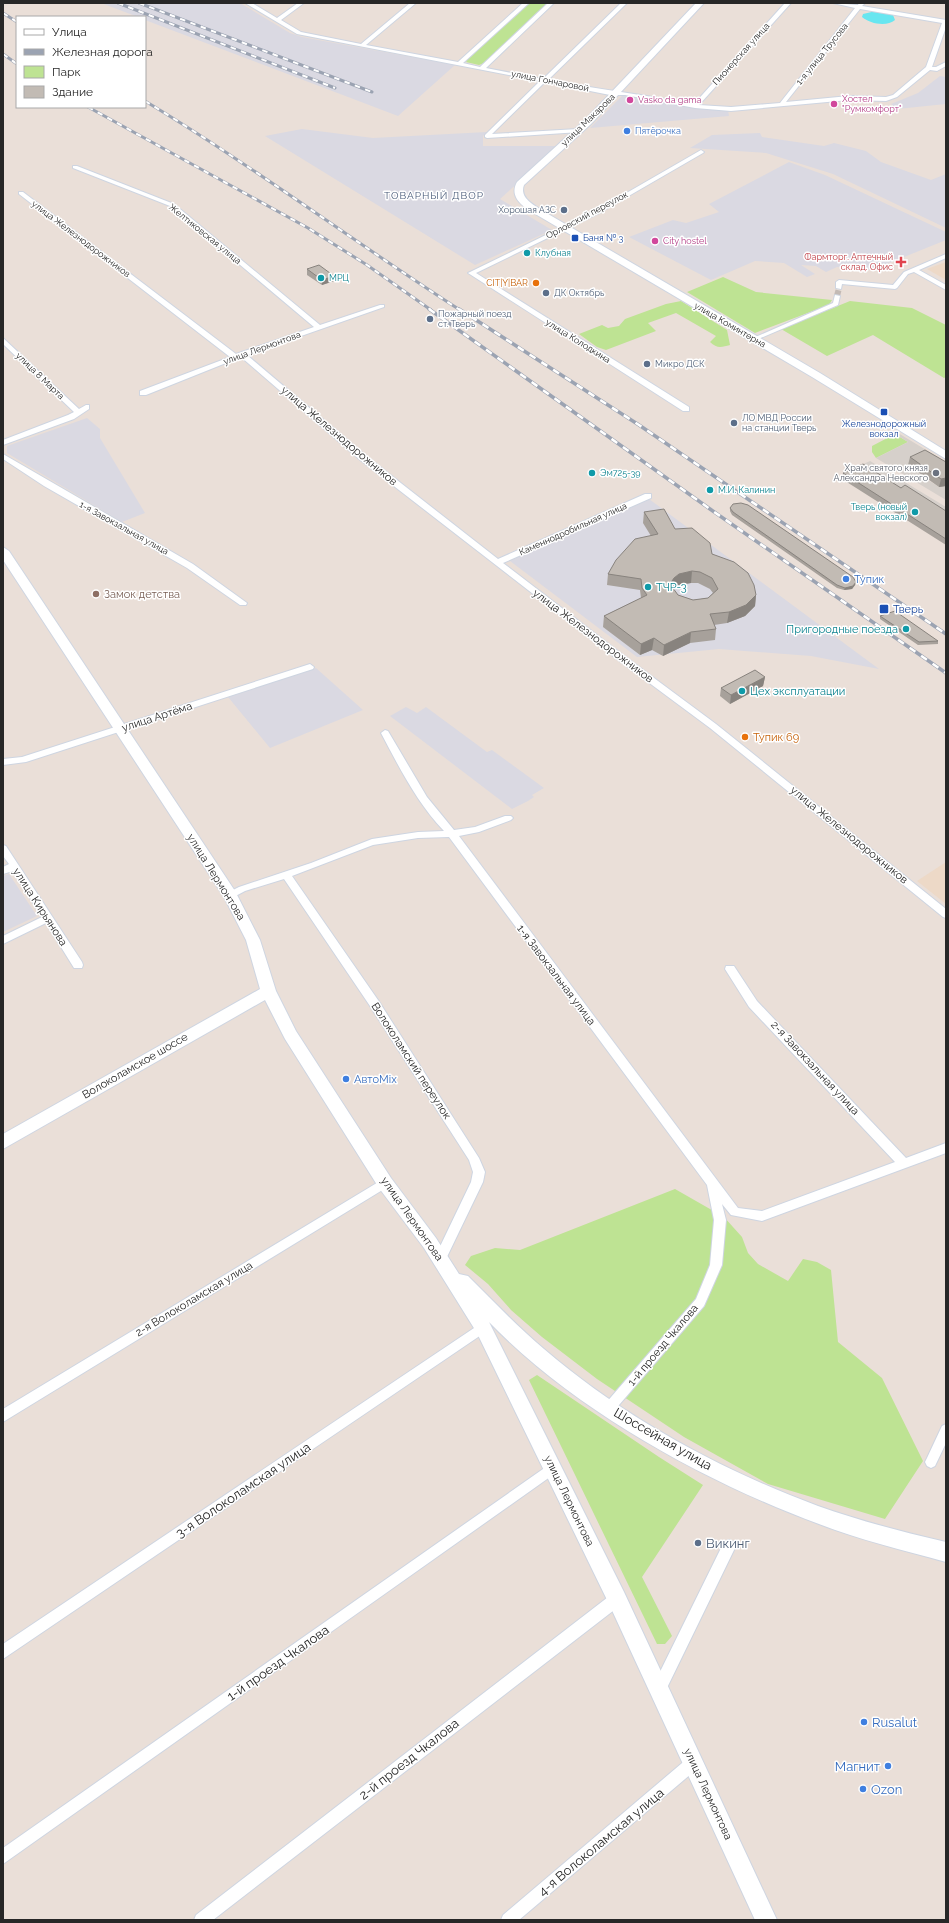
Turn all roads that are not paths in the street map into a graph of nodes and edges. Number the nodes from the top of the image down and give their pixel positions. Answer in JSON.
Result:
{"nodes":[{"id":1,"x":248,"y":3,"type":"edge"},
{"id":2,"x":301,"y":3,"type":"edge"},
{"id":3,"x":413,"y":3,"type":"edge"},
{"id":4,"x":526,"y":3,"type":"edge"},
{"id":5,"x":551,"y":3,"type":"edge"},
{"id":6,"x":624,"y":3,"type":"edge"},
{"id":7,"x":700,"y":3,"type":"edge"},
{"id":8,"x":788,"y":3,"type":"edge"},
{"id":9,"x":836,"y":3,"type":"edge"},
{"id":10,"x":861,"y":5,"type":"edge"},
{"id":11,"x":277,"y":21,"type":"junction"},
{"id":12,"x":946,"y":22,"type":"edge"},
{"id":13,"x":363,"y":45,"type":"junction"},
{"id":14,"x":459,"y":64,"type":"junction"},
{"id":15,"x":946,"y":64,"type":"edge"},
{"id":16,"x":482,"y":68,"type":"junction"},
{"id":17,"x":929,"y":68,"type":"junction"},
{"id":18,"x":546,"y":79,"type":"junction"},
{"id":19,"x":616,"y":93,"type":"junction"},
{"id":20,"x":782,"y":104,"type":"junction"},
{"id":21,"x":695,"y":106,"type":"junction"},
{"id":22,"x":578,"y":131,"type":"junction"},
{"id":23,"x":701,"y":152,"type":"dead end"},
{"id":24,"x":74,"y":167,"type":"dead end"},
{"id":25,"x":21,"y":193,"type":"dead end"},
{"id":26,"x":565,"y":228,"type":"junction"},
{"id":27,"x":946,"y":256,"type":"edge"},
{"id":28,"x":915,"y":270,"type":"junction"},
{"id":29,"x":471,"y":273,"type":"joint"},
{"id":30,"x":839,"y":288,"type":"dead end"},
{"id":31,"x":946,"y":288,"type":"edge"},
{"id":32,"x":838,"y":296,"type":"tunnel mouth"},
{"id":33,"x":382,"y":306,"type":"dead end"},
{"id":34,"x":319,"y":328,"type":"junction"},
{"id":35,"x":754,"y":339,"type":"junction"},
{"id":36,"x":3,"y":340,"type":"edge"},
{"id":37,"x":239,"y":356,"type":"junction"},
{"id":38,"x":143,"y":394,"type":"dead end"},
{"id":39,"x":86,"y":407,"type":"dead end"},
{"id":40,"x":686,"y":409,"type":"dead end"},
{"id":41,"x":78,"y":412,"type":"junction"},
{"id":42,"x":3,"y":443,"type":"edge"},
{"id":43,"x":946,"y":445,"type":"edge"},
{"id":44,"x":938,"y":448,"type":"edge"},
{"id":45,"x":946,"y":455,"type":"edge"},
{"id":46,"x":3,"y":456,"type":"edge"},
{"id":47,"x":648,"y":496,"type":"dead end"},
{"id":48,"x":3,"y":551,"type":"edge"},
{"id":49,"x":498,"y":562,"type":"junction"},
{"id":50,"x":243,"y":603,"type":"dead end"},
{"id":51,"x":310,"y":666,"type":"dead end"},
{"id":52,"x":121,"y":729,"type":"junction"},
{"id":53,"x":385,"y":733,"type":"dead end"},
{"id":54,"x":3,"y":762,"type":"edge"},
{"id":55,"x":508,"y":818,"type":"dead end"},
{"id":56,"x":452,"y":834,"type":"junction"},
{"id":57,"x":3,"y":848,"type":"edge"},
{"id":58,"x":14,"y":866,"type":"junction"},
{"id":59,"x":3,"y":871,"type":"edge"},
{"id":60,"x":286,"y":874,"type":"junction"},
{"id":61,"x":230,"y":895,"type":"junction"},
{"id":62,"x":946,"y":914,"type":"edge"},
{"id":63,"x":48,"y":918,"type":"junction"},
{"id":64,"x":3,"y":940,"type":"edge"},
{"id":65,"x":78,"y":965,"type":"dead end"},
{"id":66,"x":730,"y":969,"type":"dead end"},
{"id":67,"x":268,"y":991,"type":"junction"},
{"id":68,"x":3,"y":1142,"type":"edge"},
{"id":69,"x":946,"y":1148,"type":"edge"},
{"id":70,"x":904,"y":1164,"type":"junction"},
{"id":71,"x":386,"y":1183,"type":"junction"},
{"id":72,"x":712,"y":1184,"type":"junction"},
{"id":73,"x":436,"y":1250,"type":"junction"},
{"id":74,"x":483,"y":1327,"type":"junction"},
{"id":75,"x":609,"y":1408,"type":"junction"},
{"id":76,"x":3,"y":1416,"type":"edge"},
{"id":77,"x":946,"y":1430,"type":"edge"},
{"id":78,"x":931,"y":1462,"type":"dead end"},
{"id":79,"x":553,"y":1468,"type":"junction"},
{"id":80,"x":729,"y":1546,"type":"dead end"},
{"id":81,"x":946,"y":1552,"type":"edge"},
{"id":82,"x":617,"y":1598,"type":"junction"},
{"id":83,"x":3,"y":1652,"type":"edge"},
{"id":84,"x":659,"y":1689,"type":"junction"},
{"id":85,"x":694,"y":1763,"type":"junction"},
{"id":86,"x":3,"y":1857,"type":"edge"},
{"id":87,"x":201,"y":1920,"type":"edge"},
{"id":88,"x":508,"y":1920,"type":"edge"},
{"id":89,"x":766,"y":1920,"type":"edge"}],
"edges":[{"from":1,"to":11,"type":"street","name":"улица Гончаровой"},
{"from":2,"to":11,"type":"street"},
{"from":3,"to":13,"type":"street"},
{"from":4,"to":14,"type":"street"},
{"from":5,"to":16,"type":"street"},
{"from":6,"to":18,"type":"street"},
{"from":7,"to":19,"type":"main road","name":"улица Макарова"},
{"from":8,"to":21,"type":"street","name":"Пионерская улица"},
{"from":9,"to":10,"type":"street"},
{"from":10,"to":12,"type":"street"},
{"from":10,"to":20,"type":"street","name":"1-я улица Трусова"},
{"from":11,"to":13,"type":"street","name":"улица Гончаровой"},
{"from":12,"to":17,"type":"street"},
{"from":13,"to":14,"type":"street","name":"улица Гончаровой"},
{"from":14,"to":16,"type":"street","name":"улица Гончаровой"},
{"from":15,"to":17,"type":"street"},
{"from":16,"to":18,"type":"street","name":"улица Гончаровой"},
{"from":17,"to":20,"type":"street","name":"улица Гончаровой"},
{"from":18,"to":19,"type":"street","name":"улица Гончаровой"},
{"from":18,"to":22,"type":"street"},
{"from":19,"to":21,"type":"street","name":"улица Гончаровой"},
{"from":19,"to":22,"type":"main road","name":"улица Макарова"},
{"from":20,"to":21,"type":"street","name":"улица Гончаровой"},
{"from":22,"to":26,"type":"main road","name":"улица Макарова"},
{"from":23,"to":26,"type":"street","name":"Орловский переулок"},
{"from":24,"to":34,"type":"street","name":"Желтиковская улица"},
{"from":25,"to":37,"type":"street","name":"улица Железнодорожников"},
{"from":26,"to":29,"type":"street","name":"Орловский переулок"},
{"from":26,"to":35,"type":"main road","name":"улица Коминтерна"},
{"from":27,"to":28,"type":"street"},
{"from":28,"to":30,"type":"street"},
{"from":28,"to":31,"type":"street"},
{"from":29,"to":40,"type":"street","name":"улица Колодкина"},
{"from":32,"to":35,"type":"street"},
{"from":33,"to":34,"type":"street","name":"улица Лермонтова"},
{"from":34,"to":37,"type":"street","name":"улица Лермонтова"},
{"from":35,"to":44,"type":"main road","name":"улица Коминтерна"},
{"from":36,"to":41,"type":"street","name":"улица 8 Марта"},
{"from":37,"to":38,"type":"street","name":"улица Лермонтова"},
{"from":37,"to":49,"type":"street","name":"улица Железнодорожников"},
{"from":39,"to":41,"type":"street"},
{"from":41,"to":42,"type":"street"},
{"from":43,"to":44,"type":"main road"},
{"from":44,"to":45,"type":"main road","name":"улица Коминтерна"},
{"from":46,"to":50,"type":"street","name":"1-я Завокзальная улица"},
{"from":47,"to":49,"type":"street","name":"Каменнодробильная улица"},
{"from":48,"to":52,"type":"main road","name":"улица Лермонтова"},
{"from":49,"to":62,"type":"street","name":"улица Железнодорожников"},
{"from":51,"to":52,"type":"street","name":"улица Артёма"},
{"from":52,"to":54,"type":"street","name":"улица Артёма"},
{"from":52,"to":61,"type":"main road","name":"улица Лермонтова"},
{"from":53,"to":56,"type":"street","name":"1-я Завокзальная улица"},
{"from":55,"to":56,"type":"street"},
{"from":56,"to":60,"type":"street"},
{"from":56,"to":72,"type":"street","name":"1-я Завокзальная улица"},
{"from":57,"to":58,"type":"street","name":"улица Кирьянова"},
{"from":58,"to":59,"type":"street"},
{"from":58,"to":63,"type":"street","name":"улица Кирьянова"},
{"from":60,"to":61,"type":"street"},
{"from":60,"to":73,"type":"street","name":"Волоколамский переулок"},
{"from":61,"to":67,"type":"main road","name":"улица Лермонтова"},
{"from":63,"to":64,"type":"street"},
{"from":63,"to":65,"type":"street","name":"улица Кирьянова"},
{"from":66,"to":70,"type":"street","name":"2-я Завокзальная улица"},
{"from":67,"to":68,"type":"main road","name":"Волоколамское шоссе"},
{"from":67,"to":71,"type":"main road","name":"улица Лермонтова"},
{"from":69,"to":70,"type":"street"},
{"from":70,"to":72,"type":"street","name":"1-я Завокзальная улица"},
{"from":71,"to":73,"type":"main road","name":"улица Лермонтова"},
{"from":71,"to":76,"type":"street","name":"2-я Волоколамская улица"},
{"from":72,"to":75,"type":"street","name":"1-й проезд Чкалова"},
{"from":73,"to":74,"type":"main road","name":"улица Лермонтова"},
{"from":73,"to":75,"type":"main road","name":"Шоссейная улица"},
{"from":74,"to":79,"type":"main road","name":"улица Лермонтова"},
{"from":74,"to":83,"type":"street","name":"3-я Волоколамская улица"},
{"from":75,"to":81,"type":"main road","name":"Шоссейная улица"},
{"from":77,"to":78,"type":"street"},
{"from":79,"to":82,"type":"main road","name":"улица Лермонтова"},
{"from":79,"to":86,"type":"street","name":"1-й проезд Чкалова"},
{"from":80,"to":84,"type":"street"},
{"from":82,"to":84,"type":"main road","name":"улица Лермонтова"},
{"from":82,"to":87,"type":"street","name":"2-й проезд Чкалова"},
{"from":84,"to":85,"type":"main road","name":"улица Лермонтова"},
{"from":85,"to":88,"type":"street","name":"4-я Волоколамская улица"},
{"from":85,"to":89,"type":"main road","name":"улица Лермонтова"}]}
